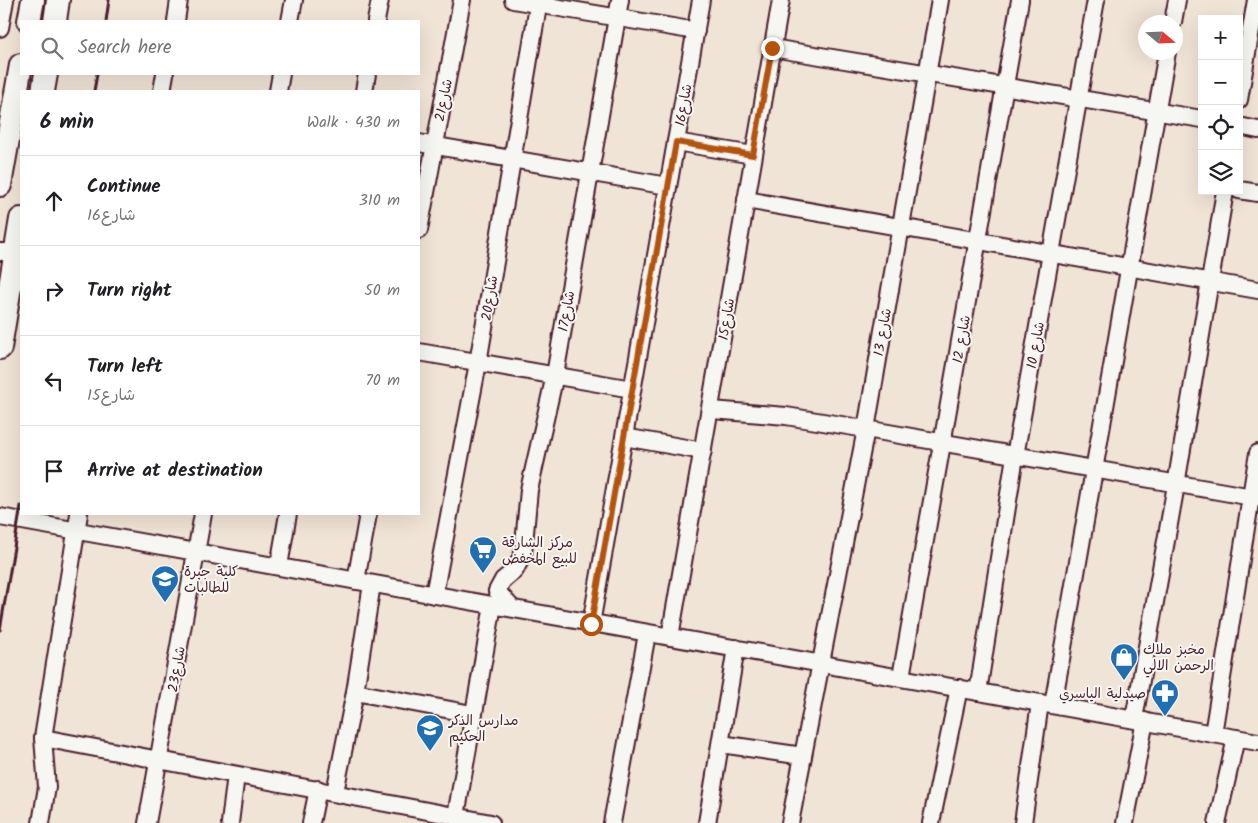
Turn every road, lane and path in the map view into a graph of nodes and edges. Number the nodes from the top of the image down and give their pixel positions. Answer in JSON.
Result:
{"nodes":[{"id":1,"x":5,"y":0,"type":"edge"},
{"id":2,"x":33,"y":0,"type":"edge"},
{"id":3,"x":58,"y":0,"type":"edge"},
{"id":4,"x":179,"y":0,"type":"edge"},
{"id":5,"x":294,"y":0,"type":"edge"},
{"id":6,"x":380,"y":0,"type":"edge"},
{"id":7,"x":462,"y":0,"type":"edge"},
{"id":8,"x":514,"y":0,"type":"edge"},
{"id":9,"x":620,"y":0,"type":"edge"},
{"id":10,"x":701,"y":0,"type":"edge"},
{"id":11,"x":781,"y":0,"type":"edge"},
{"id":12,"x":940,"y":0,"type":"edge"},
{"id":13,"x":1020,"y":0,"type":"edge"},
{"id":14,"x":1096,"y":0,"type":"edge"},
{"id":15,"x":1177,"y":0,"type":"edge"},
{"id":16,"x":1256,"y":0,"type":"edge"},
{"id":17,"x":538,"y":2,"type":"edge"},
{"id":18,"x":1174,"y":15,"type":"edge"},
{"id":19,"x":616,"y":18,"type":"junction"},
{"id":20,"x":29,"y":20,"type":"edge"},
{"id":21,"x":55,"y":20,"type":"edge"},
{"id":22,"x":176,"y":20,"type":"edge"},
{"id":23,"x":290,"y":20,"type":"edge"},
{"id":24,"x":376,"y":20,"type":"edge"},
{"id":25,"x":0,"y":28,"type":"edge"},
{"id":26,"x":696,"y":31,"type":"junction"},
{"id":27,"x":772,"y":48,"type":"junction"},
{"id":28,"x":1166,"y":60,"type":"edge"},
{"id":29,"x":20,"y":72,"type":"edge"},
{"id":30,"x":46,"y":75,"type":"edge"},
{"id":31,"x":165,"y":75,"type":"edge"},
{"id":32,"x":281,"y":75,"type":"edge"},
{"id":33,"x":367,"y":75,"type":"edge"},
{"id":34,"x":926,"y":75,"type":"junction"},
{"id":35,"x":1243,"y":76,"type":"edge"},
{"id":36,"x":1005,"y":88,"type":"junction"},
{"id":37,"x":43,"y":90,"type":"edge"},
{"id":38,"x":162,"y":90,"type":"edge"},
{"id":39,"x":278,"y":90,"type":"edge"},
{"id":40,"x":364,"y":90,"type":"edge"},
{"id":41,"x":1077,"y":99,"type":"junction"},
{"id":42,"x":1157,"y":111,"type":"junction"},
{"id":43,"x":1198,"y":118,"type":"edge"},
{"id":44,"x":1243,"y":127,"type":"edge"},
{"id":45,"x":1258,"y":130,"type":"edge"},
{"id":46,"x":676,"y":142,"type":"junction"},
{"id":47,"x":427,"y":144,"type":"edge"},
{"id":48,"x":753,"y":155,"type":"junction"},
{"id":49,"x":512,"y":158,"type":"junction"},
{"id":50,"x":590,"y":173,"type":"junction"},
{"id":51,"x":0,"y":186,"type":"edge"},
{"id":52,"x":668,"y":186,"type":"junction"},
{"id":53,"x":1243,"y":191,"type":"edge"},
{"id":54,"x":1258,"y":193,"type":"edge"},
{"id":55,"x":1224,"y":195,"type":"edge"},
{"id":56,"x":746,"y":200,"type":"junction"},
{"id":57,"x":420,"y":219,"type":"edge"},
{"id":58,"x":20,"y":222,"type":"edge"},
{"id":59,"x":900,"y":227,"type":"junction"},
{"id":60,"x":979,"y":241,"type":"junction"},
{"id":61,"x":8,"y":252,"type":"edge"},
{"id":62,"x":1051,"y":254,"type":"junction"},
{"id":63,"x":1129,"y":268,"type":"junction"},
{"id":64,"x":1209,"y":282,"type":"junction"},
{"id":65,"x":1258,"y":290,"type":"edge"},
{"id":66,"x":0,"y":348,"type":"edge"},
{"id":67,"x":420,"y":352,"type":"edge"},
{"id":68,"x":478,"y":363,"type":"junction"},
{"id":69,"x":555,"y":375,"type":"junction"},
{"id":70,"x":632,"y":389,"type":"junction"},
{"id":71,"x":712,"y":410,"type":"junction"},
{"id":72,"x":866,"y":429,"type":"junction"},
{"id":73,"x":624,"y":437,"type":"junction"},
{"id":74,"x":942,"y":444,"type":"junction"},
{"id":75,"x":703,"y":450,"type":"junction"},
{"id":76,"x":1258,"y":453,"type":"edge"},
{"id":77,"x":1015,"y":456,"type":"junction"},
{"id":78,"x":1094,"y":471,"type":"junction"},
{"id":79,"x":1176,"y":485,"type":"junction"},
{"id":80,"x":1254,"y":498,"type":"edge"},
{"id":81,"x":79,"y":515,"type":"edge"},
{"id":82,"x":203,"y":515,"type":"edge"},
{"id":83,"x":288,"y":515,"type":"edge"},
{"id":84,"x":368,"y":515,"type":"edge"},
{"id":85,"x":0,"y":517,"type":"edge"},
{"id":86,"x":76,"y":531,"type":"junction"},
{"id":87,"x":196,"y":553,"type":"junction"},
{"id":88,"x":279,"y":566,"type":"junction"},
{"id":89,"x":364,"y":582,"type":"junction"},
{"id":90,"x":434,"y":594,"type":"junction"},
{"id":91,"x":493,"y":605,"type":"junction"},
{"id":92,"x":512,"y":608,"type":"junction"},
{"id":93,"x":591,"y":624,"type":"junction"},
{"id":94,"x":647,"y":634,"type":"junction"},
{"id":95,"x":670,"y":637,"type":"junction"},
{"id":96,"x":736,"y":648,"type":"junction"},
{"id":97,"x":821,"y":663,"type":"junction"},
{"id":98,"x":901,"y":677,"type":"junction"},
{"id":99,"x":959,"y":688,"type":"junction"},
{"id":100,"x":355,"y":692,"type":"junction"},
{"id":101,"x":978,"y":692,"type":"junction"},
{"id":102,"x":1046,"y":704,"type":"junction"},
{"id":103,"x":472,"y":714,"type":"junction"},
{"id":104,"x":1139,"y":720,"type":"junction"},
{"id":105,"x":1213,"y":734,"type":"junction"},
{"id":106,"x":43,"y":738,"type":"junction"},
{"id":107,"x":1236,"y":738,"type":"junction"},
{"id":108,"x":1258,"y":742,"type":"edge"},
{"id":109,"x":721,"y":744,"type":"junction"},
{"id":110,"x":803,"y":756,"type":"junction"},
{"id":111,"x":159,"y":762,"type":"junction"},
{"id":112,"x":236,"y":775,"type":"junction"},
{"id":113,"x":318,"y":789,"type":"junction"},
{"id":114,"x":335,"y":792,"type":"junction"},
{"id":115,"x":457,"y":819,"type":"edge"},
{"id":116,"x":41,"y":823,"type":"edge"},
{"id":117,"x":147,"y":823,"type":"edge"},
{"id":118,"x":230,"y":823,"type":"edge"},
{"id":119,"x":312,"y":823,"type":"edge"},
{"id":120,"x":491,"y":823,"type":"edge"},
{"id":121,"x":612,"y":823,"type":"edge"},
{"id":122,"x":707,"y":823,"type":"edge"},
{"id":123,"x":790,"y":823,"type":"edge"},
{"id":124,"x":931,"y":823,"type":"edge"},
{"id":125,"x":1023,"y":823,"type":"edge"},
{"id":126,"x":1125,"y":823,"type":"edge"},
{"id":127,"x":1217,"y":823,"type":"edge"}],
"edges":[{"from":1,"to":25,"type":"street"},
{"from":2,"to":20,"type":"highway"},
{"from":3,"to":21,"type":"highway"},
{"from":4,"to":22,"type":"street"},
{"from":5,"to":23,"type":"street"},
{"from":6,"to":24,"type":"street"},
{"from":7,"to":47,"type":"street","name":"شارع21"},
{"from":8,"to":17,"type":"street"},
{"from":9,"to":19,"type":"street","name":"شارع17"},
{"from":10,"to":26,"type":"street","name":"شارع16"},
{"from":11,"to":27,"type":"street","name":"شارع15"},
{"from":12,"to":34,"type":"street","name":"شارع 13"},
{"from":13,"to":36,"type":"street","name":"شارع 12"},
{"from":14,"to":41,"type":"street","name":"شارع 10"},
{"from":15,"to":18,"type":"street"},
{"from":16,"to":35,"type":"street"},
{"from":17,"to":19,"type":"street"},
{"from":17,"to":49,"type":"street","name":"شارع20"},
{"from":19,"to":26,"type":"street"},
{"from":19,"to":50,"type":"street","name":"شارع17"},
{"from":26,"to":46,"type":"street","name":"شارع16"},
{"from":27,"to":34,"type":"street"},
{"from":27,"to":48,"type":"street","name":"شارع15"},
{"from":28,"to":42,"type":"street"},
{"from":29,"to":51,"type":"highway"},
{"from":30,"to":37,"type":"highway"},
{"from":31,"to":38,"type":"street"},
{"from":32,"to":39,"type":"street"},
{"from":33,"to":40,"type":"street"},
{"from":34,"to":36,"type":"street"},
{"from":34,"to":59,"type":"street","name":"شارع 13"},
{"from":36,"to":41,"type":"street"},
{"from":36,"to":60,"type":"street","name":"شارع 12"},
{"from":41,"to":42,"type":"street"},
{"from":41,"to":62,"type":"street","name":"شارع 10"},
{"from":42,"to":43,"type":"street"},
{"from":42,"to":63,"type":"street"},
{"from":44,"to":45,"type":"street"},
{"from":46,"to":48,"type":"street"},
{"from":46,"to":52,"type":"street","name":"شارع16"},
{"from":47,"to":49,"type":"street"},
{"from":47,"to":57,"type":"street","name":"شارع21"},
{"from":48,"to":56,"type":"street","name":"شارع15"},
{"from":49,"to":50,"type":"street"},
{"from":49,"to":68,"type":"street","name":"شارع20"},
{"from":50,"to":52,"type":"street"},
{"from":50,"to":69,"type":"street","name":"شارع17"},
{"from":52,"to":70,"type":"street","name":"شارع16"},
{"from":53,"to":54,"type":"street"},
{"from":55,"to":64,"type":"street"},
{"from":56,"to":59,"type":"street"},
{"from":56,"to":71,"type":"street","name":"شارع15"},
{"from":58,"to":61,"type":"highway"},
{"from":59,"to":60,"type":"street"},
{"from":59,"to":72,"type":"street","name":"شارع 13"},
{"from":60,"to":62,"type":"street"},
{"from":60,"to":74,"type":"street","name":"شارع 12"},
{"from":61,"to":66,"type":"highway"},
{"from":62,"to":63,"type":"street"},
{"from":62,"to":77,"type":"street","name":"شارع 10"},
{"from":63,"to":64,"type":"street"},
{"from":63,"to":78,"type":"street"},
{"from":64,"to":65,"type":"street"},
{"from":64,"to":79,"type":"street"},
{"from":67,"to":68,"type":"street"},
{"from":68,"to":69,"type":"street"},
{"from":68,"to":90,"type":"street","name":"شارع20"},
{"from":69,"to":70,"type":"street"},
{"from":69,"to":92,"type":"street","name":"شارع17"},
{"from":70,"to":73,"type":"street","name":"شارع16"},
{"from":71,"to":72,"type":"street"},
{"from":71,"to":75,"type":"street","name":"شارع15"},
{"from":72,"to":74,"type":"street"},
{"from":72,"to":97,"type":"street","name":"شارع 13"},
{"from":73,"to":75,"type":"street"},
{"from":73,"to":93,"type":"street","name":"شارع16"},
{"from":74,"to":77,"type":"street"},
{"from":74,"to":98,"type":"street","name":"شارع 12"},
{"from":75,"to":95,"type":"street","name":"شارع15"},
{"from":76,"to":80,"type":"street"},
{"from":77,"to":78,"type":"street"},
{"from":77,"to":101,"type":"street","name":"شارع 10"},
{"from":78,"to":79,"type":"street"},
{"from":78,"to":102,"type":"street"},
{"from":79,"to":80,"type":"street"},
{"from":79,"to":104,"type":"street"},
{"from":80,"to":105,"type":"street"},
{"from":81,"to":86,"type":"street"},
{"from":82,"to":87,"type":"street","name":"شارع23"},
{"from":83,"to":88,"type":"street"},
{"from":84,"to":89,"type":"street"},
{"from":85,"to":86,"type":"street"},
{"from":86,"to":87,"type":"street"},
{"from":86,"to":106,"type":"street"},
{"from":87,"to":88,"type":"street"},
{"from":87,"to":111,"type":"street","name":"شارع23"},
{"from":88,"to":89,"type":"street"},
{"from":89,"to":90,"type":"street"},
{"from":89,"to":100,"type":"street"},
{"from":90,"to":91,"type":"street"},
{"from":91,"to":92,"type":"street"},
{"from":91,"to":103,"type":"street"},
{"from":92,"to":93,"type":"street"},
{"from":93,"to":94,"type":"street"},
{"from":94,"to":95,"type":"street"},
{"from":94,"to":121,"type":"street"},
{"from":95,"to":96,"type":"street"},
{"from":96,"to":97,"type":"street"},
{"from":96,"to":109,"type":"street"},
{"from":97,"to":98,"type":"street"},
{"from":97,"to":110,"type":"street","name":"شارع 13"},
{"from":98,"to":99,"type":"street"},
{"from":99,"to":101,"type":"street"},
{"from":99,"to":124,"type":"street"},
{"from":100,"to":103,"type":"street"},
{"from":100,"to":114,"type":"street"},
{"from":101,"to":102,"type":"street"},
{"from":102,"to":104,"type":"street"},
{"from":102,"to":125,"type":"street"},
{"from":103,"to":115,"type":"street"},
{"from":104,"to":105,"type":"street"},
{"from":104,"to":126,"type":"street"},
{"from":105,"to":107,"type":"street"},
{"from":106,"to":111,"type":"street"},
{"from":106,"to":116,"type":"street"},
{"from":107,"to":108,"type":"street"},
{"from":107,"to":127,"type":"street"},
{"from":109,"to":110,"type":"street"},
{"from":109,"to":122,"type":"street"},
{"from":110,"to":123,"type":"street","name":"شارع 13"},
{"from":111,"to":112,"type":"street"},
{"from":111,"to":117,"type":"street","name":"شارع23"},
{"from":112,"to":113,"type":"street"},
{"from":112,"to":118,"type":"street"},
{"from":113,"to":114,"type":"street"},
{"from":113,"to":119,"type":"street"},
{"from":114,"to":115,"type":"street"},
{"from":115,"to":120,"type":"street"}]}
